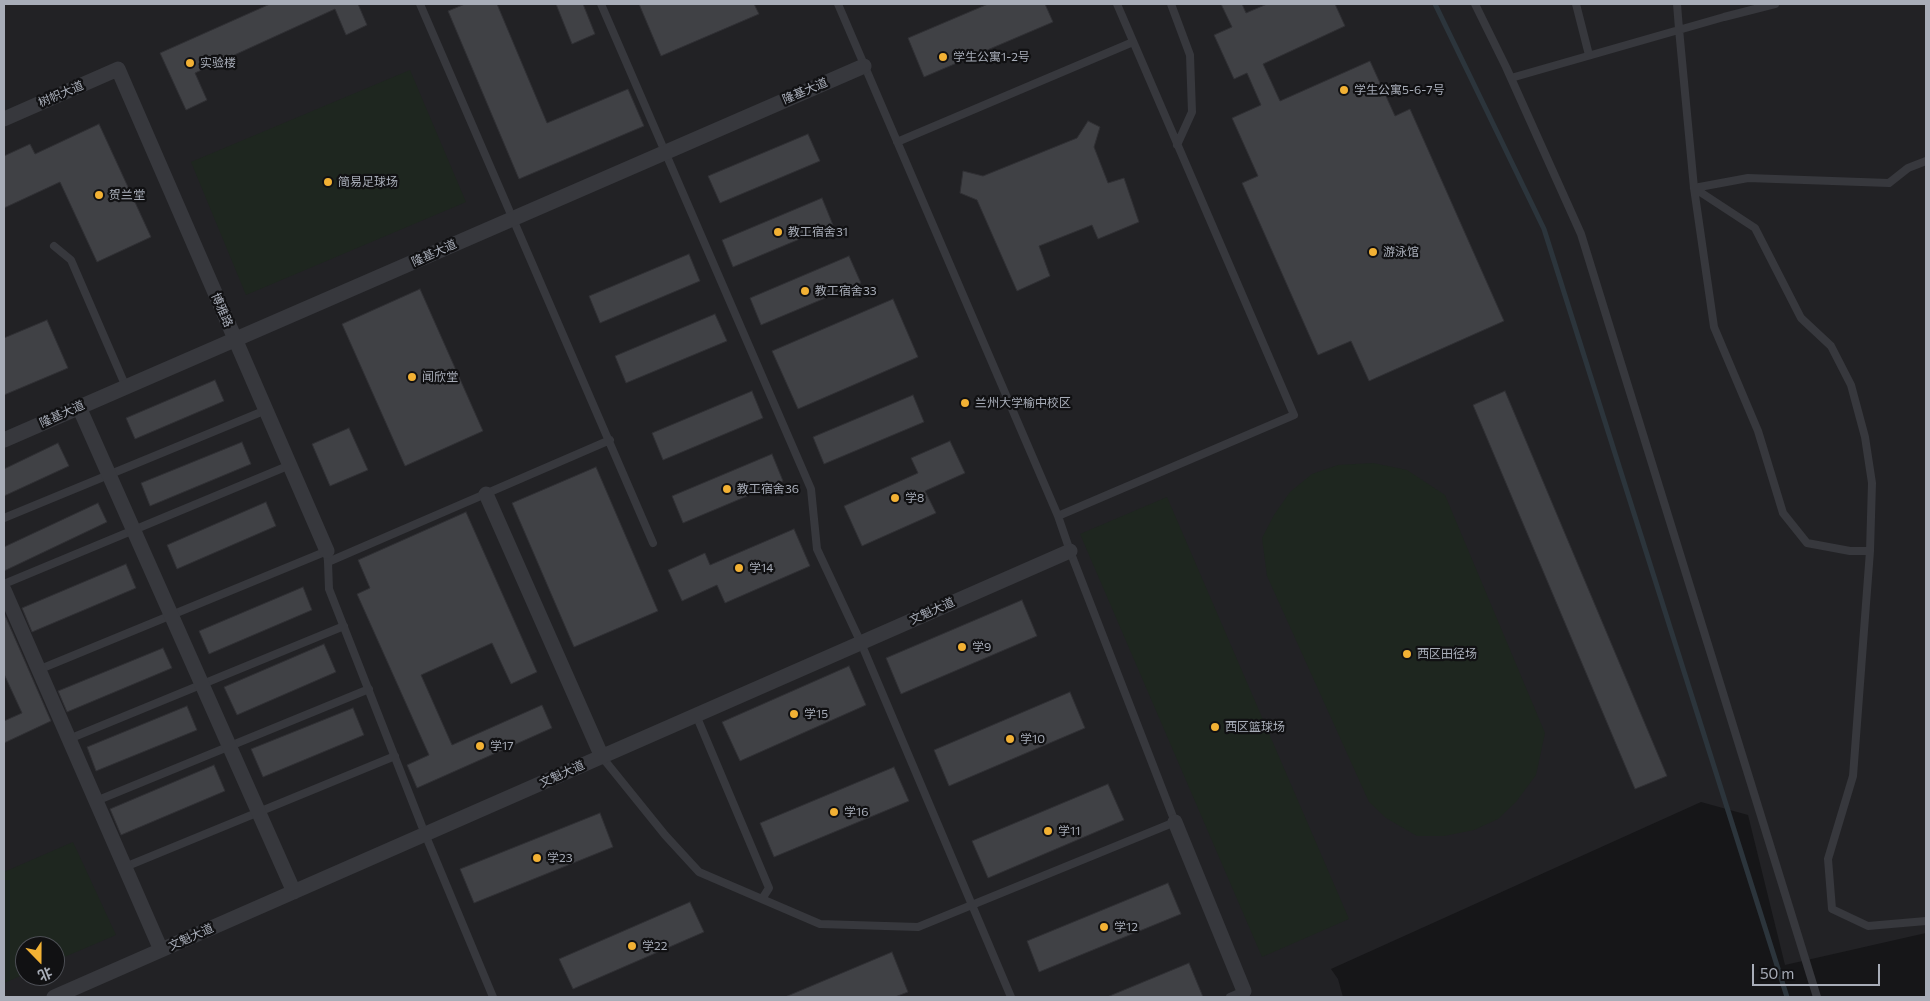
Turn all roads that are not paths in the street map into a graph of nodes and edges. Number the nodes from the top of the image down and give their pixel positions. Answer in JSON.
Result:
{"nodes":[{"id":1,"x":420,"y":4,"type":"edge"},
{"id":2,"x":601,"y":4,"type":"edge"},
{"id":3,"x":838,"y":4,"type":"edge"},
{"id":4,"x":1117,"y":4,"type":"edge"},
{"id":5,"x":1171,"y":4,"type":"edge"},
{"id":6,"x":1475,"y":4,"type":"edge"},
{"id":7,"x":1576,"y":4,"type":"edge"},
{"id":8,"x":1677,"y":4,"type":"edge"},
{"id":9,"x":1776,"y":4,"type":"edge"},
{"id":10,"x":1679,"y":30,"type":"junction"},
{"id":11,"x":1133,"y":42,"type":"junction"},
{"id":12,"x":1589,"y":55,"type":"junction"},
{"id":13,"x":864,"y":66,"type":"junction"},
{"id":14,"x":118,"y":69,"type":"joint"},
{"id":15,"x":1511,"y":78,"type":"junction"},
{"id":16,"x":4,"y":119,"type":"edge"},
{"id":17,"x":897,"y":142,"type":"junction"},
{"id":18,"x":1177,"y":145,"type":"junction"},
{"id":19,"x":665,"y":152,"type":"junction"},
{"id":20,"x":1926,"y":161,"type":"edge"},
{"id":21,"x":1694,"y":188,"type":"junction"},
{"id":22,"x":513,"y":218,"type":"junction"},
{"id":23,"x":54,"y":246,"type":"dead end"},
{"id":24,"x":235,"y":339,"type":"junction"},
{"id":25,"x":126,"y":387,"type":"junction"},
{"id":26,"x":79,"y":407,"type":"junction"},
{"id":27,"x":266,"y":410,"type":"junction"},
{"id":28,"x":4,"y":440,"type":"edge"},
{"id":29,"x":610,"y":440,"type":"junction"},
{"id":30,"x":290,"y":465,"type":"junction"},
{"id":31,"x":109,"y":474,"type":"junction"},
{"id":32,"x":486,"y":494,"type":"junction"},
{"id":33,"x":1058,"y":516,"type":"junction"},
{"id":34,"x":4,"y":518,"type":"edge"},
{"id":35,"x":134,"y":530,"type":"junction"},
{"id":36,"x":653,"y":542,"type":"dead end"},
{"id":37,"x":1070,"y":551,"type":"junction"},
{"id":38,"x":1870,"y":551,"type":"junction"},
{"id":39,"x":327,"y":556,"type":"junction"},
{"id":40,"x":4,"y":584,"type":"edge"},
{"id":41,"x":4,"y":590,"type":"edge"},
{"id":42,"x":171,"y":615,"type":"junction"},
{"id":43,"x":344,"y":626,"type":"junction"},
{"id":44,"x":861,"y":643,"type":"junction"},
{"id":45,"x":38,"y":670,"type":"junction"},
{"id":46,"x":202,"y":684,"type":"junction"},
{"id":47,"x":369,"y":690,"type":"junction"},
{"id":48,"x":696,"y":715,"type":"junction"},
{"id":49,"x":69,"y":739,"type":"junction"},
{"id":50,"x":229,"y":746,"type":"junction"},
{"id":51,"x":395,"y":756,"type":"junction"},
{"id":52,"x":602,"y":757,"type":"junction"},
{"id":53,"x":96,"y":801,"type":"junction"},
{"id":54,"x":258,"y":812,"type":"junction"},
{"id":55,"x":1176,"y":822,"type":"junction"},
{"id":56,"x":425,"y":834,"type":"junction"},
{"id":57,"x":125,"y":866,"type":"junction"},
{"id":58,"x":294,"y":892,"type":"junction"},
{"id":59,"x":762,"y":899,"type":"junction"},
{"id":60,"x":972,"y":906,"type":"junction"},
{"id":61,"x":1926,"y":920,"type":"edge"},
{"id":62,"x":161,"y":950,"type":"junction"},
{"id":63,"x":1237,"y":994,"type":"edge"},
{"id":64,"x":54,"y":997,"type":"edge"},
{"id":65,"x":493,"y":997,"type":"edge"},
{"id":66,"x":1011,"y":997,"type":"edge"},
{"id":67,"x":1817,"y":997,"type":"edge"}],
"edges":[{"from":1,"to":22,"type":"lane"},
{"from":2,"to":19,"type":"lane"},
{"from":3,"to":13,"type":"lane"},
{"from":4,"to":11,"type":"lane"},
{"from":5,"to":18,"type":"lane"},
{"from":6,"to":15,"type":"lane"},
{"from":7,"to":12,"type":"lane"},
{"from":8,"to":10,"type":"lane"},
{"from":9,"to":10,"type":"lane"},
{"from":10,"to":12,"type":"lane"},
{"from":10,"to":21,"type":"lane"},
{"from":11,"to":17,"type":"lane"},
{"from":11,"to":18,"type":"lane"},
{"from":12,"to":15,"type":"lane"},
{"from":13,"to":17,"type":"lane"},
{"from":13,"to":19,"type":"street","name":"隆基大道"},
{"from":14,"to":16,"type":"street","name":"树帜大道"},
{"from":14,"to":24,"type":"street","name":"博雅路"},
{"from":15,"to":67,"type":"lane"},
{"from":17,"to":33,"type":"lane"},
{"from":18,"to":33,"type":"lane"},
{"from":19,"to":22,"type":"street","name":"隆基大道"},
{"from":19,"to":44,"type":"lane"},
{"from":20,"to":21,"type":"lane"},
{"from":21,"to":38,"type":"lane"},
{"from":21,"to":38,"type":"lane"},
{"from":22,"to":24,"type":"street","name":"隆基大道"},
{"from":22,"to":29,"type":"lane"},
{"from":23,"to":25,"type":"lane"},
{"from":24,"to":25,"type":"street","name":"隆基大道"},
{"from":24,"to":27,"type":"street","name":"博雅路"},
{"from":25,"to":26,"type":"street","name":"隆基大道"},
{"from":26,"to":28,"type":"street","name":"隆基大道"},
{"from":26,"to":31,"type":"street"},
{"from":27,"to":30,"type":"street","name":"博雅路"},
{"from":27,"to":31,"type":"lane"},
{"from":29,"to":32,"type":"lane"},
{"from":29,"to":36,"type":"lane"},
{"from":30,"to":35,"type":"lane"},
{"from":30,"to":39,"type":"street","name":"博雅路"},
{"from":31,"to":34,"type":"lane"},
{"from":31,"to":35,"type":"street"},
{"from":32,"to":39,"type":"lane"},
{"from":32,"to":52,"type":"street"},
{"from":33,"to":37,"type":"lane"},
{"from":35,"to":40,"type":"lane"},
{"from":35,"to":42,"type":"street"},
{"from":37,"to":44,"type":"street","name":"文魁大道"},
{"from":37,"to":55,"type":"lane"},
{"from":38,"to":61,"type":"lane"},
{"from":39,"to":42,"type":"lane"},
{"from":39,"to":43,"type":"lane"},
{"from":41,"to":45,"type":"street"},
{"from":42,"to":45,"type":"lane"},
{"from":42,"to":46,"type":"street"},
{"from":43,"to":46,"type":"lane"},
{"from":43,"to":47,"type":"lane"},
{"from":44,"to":48,"type":"street","name":"文魁大道"},
{"from":44,"to":60,"type":"lane"},
{"from":45,"to":49,"type":"street"},
{"from":46,"to":49,"type":"lane"},
{"from":46,"to":50,"type":"street"},
{"from":47,"to":50,"type":"lane"},
{"from":47,"to":51,"type":"lane"},
{"from":48,"to":52,"type":"street","name":"文魁大道"},
{"from":48,"to":59,"type":"lane"},
{"from":49,"to":53,"type":"street"},
{"from":50,"to":53,"type":"lane"},
{"from":50,"to":54,"type":"street"},
{"from":51,"to":54,"type":"lane"},
{"from":51,"to":56,"type":"lane"},
{"from":52,"to":56,"type":"street","name":"文魁大道"},
{"from":52,"to":59,"type":"lane"},
{"from":53,"to":57,"type":"street"},
{"from":54,"to":57,"type":"lane"},
{"from":54,"to":58,"type":"street"},
{"from":55,"to":60,"type":"lane"},
{"from":55,"to":63,"type":"street"},
{"from":56,"to":58,"type":"street","name":"文魁大道"},
{"from":56,"to":65,"type":"lane"},
{"from":57,"to":62,"type":"street"},
{"from":58,"to":62,"type":"street","name":"文魁大道"},
{"from":59,"to":60,"type":"lane"},
{"from":60,"to":66,"type":"lane"},
{"from":62,"to":64,"type":"street","name":"文魁大道"}]}
